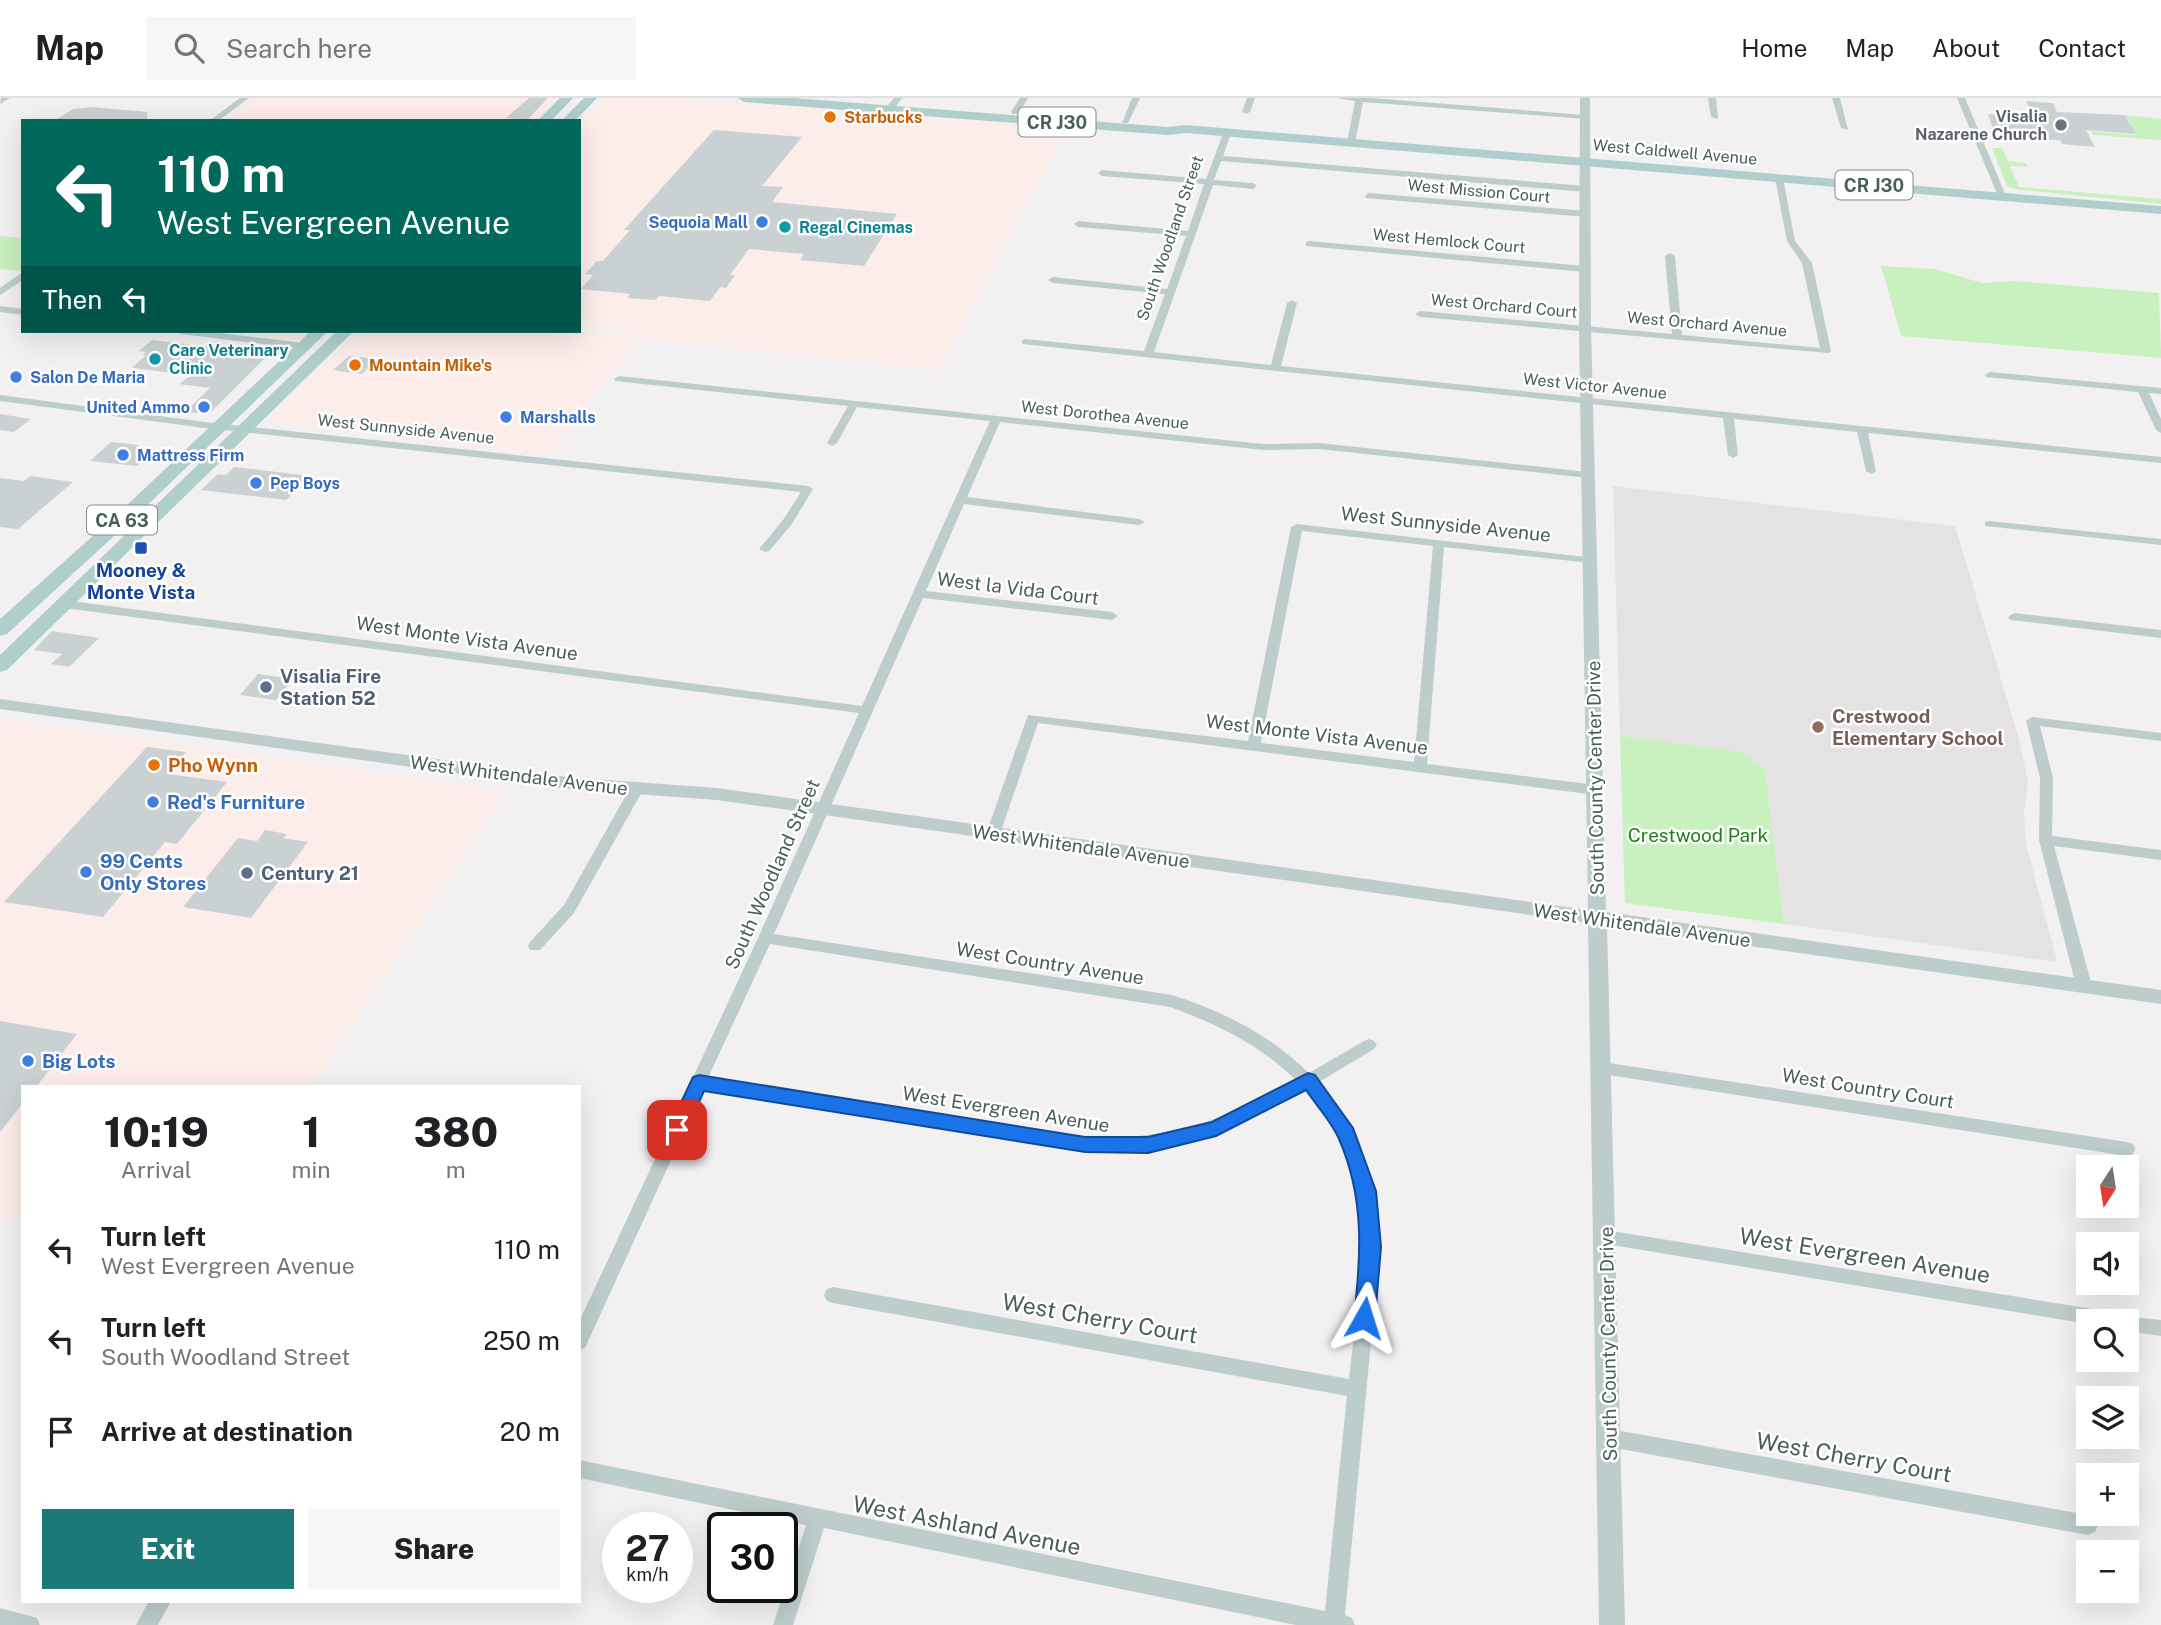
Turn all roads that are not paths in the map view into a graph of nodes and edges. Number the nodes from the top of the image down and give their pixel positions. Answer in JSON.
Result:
{"nodes":[{"id":1,"x":6,"y":98,"type":"edge"},
{"id":2,"x":245,"y":98,"type":"edge"},
{"id":3,"x":567,"y":98,"type":"edge"},
{"id":4,"x":591,"y":98,"type":"edge"},
{"id":5,"x":744,"y":98,"type":"edge"},
{"id":6,"x":845,"y":98,"type":"edge"},
{"id":7,"x":1024,"y":98,"type":"edge"},
{"id":8,"x":1136,"y":98,"type":"edge"},
{"id":9,"x":1251,"y":98,"type":"edge"},
{"id":10,"x":1341,"y":98,"type":"edge"},
{"id":11,"x":1469,"y":98,"type":"edge"},
{"id":12,"x":1585,"y":98,"type":"edge"},
{"id":13,"x":1712,"y":98,"type":"edge"},
{"id":14,"x":1836,"y":98,"type":"edge"},
{"id":15,"x":1961,"y":98,"type":"edge"},
{"id":16,"x":1360,"y":99,"type":"edge"},
{"id":17,"x":0,"y":102,"type":"edge"},
{"id":18,"x":895,"y":103,"type":"edge"},
{"id":19,"x":1468,"y":108,"type":"junction"},
{"id":20,"x":1015,"y":112,"type":"junction"},
{"id":21,"x":1246,"y":113,"type":"dead end"},
{"id":22,"x":1585,"y":117,"type":"junction"},
{"id":23,"x":1715,"y":117,"type":"dead end"},
{"id":24,"x":216,"y":119,"type":"edge"},
{"id":25,"x":545,"y":119,"type":"edge"},
{"id":26,"x":569,"y":119,"type":"edge"},
{"id":27,"x":1033,"y":120,"type":"junction"},
{"id":28,"x":1125,"y":121,"type":"junction"},
{"id":29,"x":1844,"y":128,"type":"dead end"},
{"id":30,"x":1186,"y":129,"type":"junction"},
{"id":31,"x":1227,"y":133,"type":"junction"},
{"id":32,"x":1351,"y":143,"type":"junction"},
{"id":33,"x":1217,"y":158,"type":"junction"},
{"id":34,"x":1586,"y":162,"type":"junction"},
{"id":35,"x":1102,"y":173,"type":"dead end"},
{"id":36,"x":1779,"y":178,"type":"junction"},
{"id":37,"x":1209,"y":182,"type":"junction"},
{"id":38,"x":1253,"y":186,"type":"dead end"},
{"id":39,"x":1586,"y":189,"type":"junction"},
{"id":40,"x":1369,"y":196,"type":"dead end"},
{"id":41,"x":2002,"y":196,"type":"junction"},
{"id":42,"x":2161,"y":210,"type":"edge"},
{"id":43,"x":1586,"y":214,"type":"junction"},
{"id":44,"x":1078,"y":224,"type":"dead end"},
{"id":45,"x":1190,"y":234,"type":"junction"},
{"id":46,"x":1309,"y":244,"type":"dead end"},
{"id":47,"x":1670,"y":256,"type":"dead end"},
{"id":48,"x":1585,"y":269,"type":"junction"},
{"id":49,"x":21,"y":276,"type":"edge"},
{"id":50,"x":1053,"y":280,"type":"dead end"},
{"id":51,"x":0,"y":292,"type":"edge"},
{"id":52,"x":1171,"y":292,"type":"junction"},
{"id":53,"x":1292,"y":303,"type":"dead end"},
{"id":54,"x":0,"y":309,"type":"edge"},
{"id":55,"x":21,"y":312,"type":"edge"},
{"id":56,"x":1420,"y":314,"type":"dead end"},
{"id":57,"x":1585,"y":328,"type":"junction"},
{"id":58,"x":197,"y":333,"type":"edge"},
{"id":59,"x":318,"y":333,"type":"edge"},
{"id":60,"x":344,"y":333,"type":"edge"},
{"id":61,"x":1677,"y":337,"type":"junction"},
{"id":62,"x":1025,"y":342,"type":"dead end"},
{"id":63,"x":304,"y":346,"type":"junction"},
{"id":64,"x":1148,"y":355,"type":"junction"},
{"id":65,"x":1275,"y":369,"type":"junction"},
{"id":66,"x":1990,"y":375,"type":"dead end"},
{"id":67,"x":619,"y":379,"type":"dead end"},
{"id":68,"x":2142,"y":389,"type":"junction"},
{"id":69,"x":2161,"y":391,"type":"edge"},
{"id":70,"x":0,"y":398,"type":"edge"},
{"id":71,"x":1588,"y":400,"type":"junction"},
{"id":72,"x":854,"y":404,"type":"junction"},
{"id":73,"x":1728,"y":415,"type":"junction"},
{"id":74,"x":996,"y":419,"type":"junction"},
{"id":75,"x":220,"y":426,"type":"junction"},
{"id":76,"x":246,"y":428,"type":"junction"},
{"id":77,"x":1862,"y":429,"type":"junction"},
{"id":78,"x":2161,"y":430,"type":"edge"},
{"id":79,"x":832,"y":443,"type":"dead end"},
{"id":80,"x":1733,"y":455,"type":"dead end"},
{"id":81,"x":2161,"y":460,"type":"edge"},
{"id":82,"x":1871,"y":471,"type":"dead end"},
{"id":83,"x":1588,"y":475,"type":"junction"},
{"id":84,"x":961,"y":500,"type":"junction"},
{"id":85,"x":1139,"y":522,"type":"dead end"},
{"id":86,"x":1989,"y":524,"type":"dead end"},
{"id":87,"x":1439,"y":542,"type":"junction"},
{"id":88,"x":2161,"y":542,"type":"edge"},
{"id":89,"x":765,"y":549,"type":"dead end"},
{"id":90,"x":1591,"y":560,"type":"junction"},
{"id":91,"x":919,"y":594,"type":"junction"},
{"id":92,"x":64,"y":604,"type":"junction"},
{"id":93,"x":1112,"y":617,"type":"dead end"},
{"id":94,"x":2014,"y":617,"type":"dead end"},
{"id":95,"x":0,"y":630,"type":"edge"},
{"id":96,"x":2161,"y":634,"type":"edge"},
{"id":97,"x":0,"y":666,"type":"edge"},
{"id":98,"x":0,"y":704,"type":"edge"},
{"id":99,"x":865,"y":710,"type":"junction"},
{"id":100,"x":2161,"y":737,"type":"edge"},
{"id":101,"x":1254,"y":746,"type":"junction"},
{"id":102,"x":1420,"y":767,"type":"junction"},
{"id":103,"x":636,"y":790,"type":"junction"},
{"id":104,"x":1596,"y":790,"type":"junction"},
{"id":105,"x":821,"y":810,"type":"junction"},
{"id":106,"x":993,"y":834,"type":"junction"},
{"id":107,"x":2046,"y":840,"type":"junction"},
{"id":108,"x":2161,"y":855,"type":"edge"},
{"id":109,"x":1597,"y":918,"type":"junction"},
{"id":110,"x":765,"y":938,"type":"junction"},
{"id":111,"x":535,"y":946,"type":"dead end"},
{"id":112,"x":2084,"y":986,"type":"junction"},
{"id":113,"x":2161,"y":997,"type":"edge"},
{"id":114,"x":1369,"y":1045,"type":"dead end"},
{"id":115,"x":1602,"y":1068,"type":"junction"},
{"id":116,"x":1308,"y":1080,"type":"junction"},
{"id":117,"x":699,"y":1083,"type":"junction"},
{"id":118,"x":2127,"y":1149,"type":"dead end"},
{"id":119,"x":1606,"y":1237,"type":"junction"},
{"id":120,"x":833,"y":1295,"type":"dead end"},
{"id":121,"x":2076,"y":1314,"type":"edge"},
{"id":122,"x":2139,"y":1325,"type":"edge"},
{"id":123,"x":2161,"y":1328,"type":"edge"},
{"id":124,"x":581,"y":1338,"type":"edge"},
{"id":125,"x":1357,"y":1389,"type":"junction"},
{"id":126,"x":1610,"y":1438,"type":"junction"},
{"id":127,"x":581,"y":1469,"type":"edge"},
{"id":128,"x":817,"y":1520,"type":"junction"},
{"id":129,"x":2076,"y":1523,"type":"edge"},
{"id":130,"x":160,"y":1603,"type":"edge"},
{"id":131,"x":0,"y":1618,"type":"edge"},
{"id":132,"x":1340,"y":1624,"type":"edge"},
{"id":133,"x":30,"y":1625,"type":"edge"},
{"id":134,"x":146,"y":1625,"type":"edge"},
{"id":135,"x":783,"y":1625,"type":"edge"},
{"id":136,"x":1612,"y":1625,"type":"edge"}],
"edges":[{"from":1,"to":17,"type":"street"},
{"from":2,"to":24,"type":"street"},
{"from":3,"to":25,"type":"main road"},
{"from":4,"to":26,"type":"main road"},
{"from":5,"to":18,"type":"main road","name":"West Caldwell Avenue","number":"CR J30"},
{"from":6,"to":18,"type":"main road","name":"West Caldwell Avenue","number":"CR J30"},
{"from":7,"to":20,"type":"street"},
{"from":8,"to":28,"type":"street"},
{"from":9,"to":21,"type":"street"},
{"from":10,"to":16,"type":"street"},
{"from":11,"to":19,"type":"street"},
{"from":12,"to":22,"type":"street","name":"South County Center Drive"},
{"from":13,"to":23,"type":"street"},
{"from":14,"to":29,"type":"street"},
{"from":15,"to":41,"type":"street"},
{"from":16,"to":19,"type":"street"},
{"from":16,"to":32,"type":"street"},
{"from":18,"to":20,"type":"main road","name":"West Caldwell Avenue","number":"CR J30"},
{"from":18,"to":27,"type":"main road","name":"West Caldwell Avenue","number":"CR J30"},
{"from":19,"to":22,"type":"street"},
{"from":20,"to":28,"type":"main road","name":"West Caldwell Avenue","number":"CR J30"},
{"from":22,"to":34,"type":"street","name":"South County Center Drive"},
{"from":27,"to":28,"type":"main road"},
{"from":27,"to":30,"type":"main road","name":"West Caldwell Avenue","number":"CR J30"},
{"from":28,"to":30,"type":"main road","name":"West Caldwell Avenue","number":"CR J30"},
{"from":30,"to":31,"type":"main road","name":"West Caldwell Avenue","number":"CR J30"},
{"from":31,"to":32,"type":"main road","name":"West Caldwell Avenue","number":"CR J30"},
{"from":31,"to":33,"type":"street","name":"South Woodland Street"},
{"from":32,"to":34,"type":"main road","name":"West Caldwell Avenue","number":"CR J30"},
{"from":33,"to":37,"type":"street","name":"South Woodland Street"},
{"from":33,"to":39,"type":"street"},
{"from":34,"to":36,"type":"main road","name":"West Caldwell Avenue","number":"CR J30"},
{"from":34,"to":39,"type":"street","name":"South County Center Drive"},
{"from":35,"to":37,"type":"street"},
{"from":36,"to":41,"type":"main road","name":"West Caldwell Avenue","number":"CR J30"},
{"from":36,"to":61,"type":"street","name":"West Orchard Avenue"},
{"from":37,"to":38,"type":"street"},
{"from":37,"to":45,"type":"street","name":"South Woodland Street"},
{"from":39,"to":43,"type":"street","name":"South County Center Drive"},
{"from":40,"to":43,"type":"street","name":"West Mission Court"},
{"from":41,"to":42,"type":"main road","name":"West Caldwell Avenue","number":"CR J30"},
{"from":43,"to":48,"type":"street","name":"South County Center Drive"},
{"from":44,"to":45,"type":"street"},
{"from":45,"to":52,"type":"street","name":"South Woodland Street"},
{"from":46,"to":48,"type":"street","name":"West Hemlock Court"},
{"from":47,"to":61,"type":"street"},
{"from":48,"to":57,"type":"street","name":"South County Center Drive"},
{"from":49,"to":51,"type":"street"},
{"from":50,"to":52,"type":"street"},
{"from":52,"to":64,"type":"street","name":"South Woodland Street"},
{"from":53,"to":65,"type":"street"},
{"from":54,"to":55,"type":"street"},
{"from":56,"to":57,"type":"street","name":"West Orchard Court"},
{"from":57,"to":61,"type":"street","name":"West Orchard Avenue"},
{"from":57,"to":71,"type":"street","name":"South County Center Drive"},
{"from":58,"to":63,"type":"street"},
{"from":59,"to":63,"type":"main road","number":"CA 63"},
{"from":60,"to":76,"type":"main road","number":"CA 63"},
{"from":62,"to":64,"type":"street","name":"West Victor Avenue"},
{"from":63,"to":75,"type":"main road","number":"CA 63"},
{"from":64,"to":65,"type":"street","name":"West Victor Avenue"},
{"from":65,"to":71,"type":"street","name":"West Victor Avenue"},
{"from":66,"to":68,"type":"street"},
{"from":67,"to":72,"type":"street","name":"West Dorothea Avenue"},
{"from":68,"to":69,"type":"street"},
{"from":68,"to":78,"type":"street"},
{"from":70,"to":75,"type":"street","name":"West Sunnyside Avenue"},
{"from":71,"to":73,"type":"street","name":"West Victor Avenue"},
{"from":71,"to":83,"type":"street","name":"South County Center Drive"},
{"from":72,"to":74,"type":"street","name":"West Dorothea Avenue"},
{"from":72,"to":79,"type":"street"},
{"from":73,"to":77,"type":"street","name":"West Victor Avenue"},
{"from":73,"to":80,"type":"street"},
{"from":74,"to":83,"type":"street","name":"West Dorothea Avenue"},
{"from":74,"to":84,"type":"street","name":"South Woodland Street"},
{"from":75,"to":76,"type":"street","name":"West Sunnyside Avenue"},
{"from":75,"to":95,"type":"main road","number":"CA 63"},
{"from":76,"to":89,"type":"street","name":"West Sunnyside Avenue"},
{"from":76,"to":92,"type":"main road","number":"CA 63"},
{"from":77,"to":81,"type":"street","name":"West Victor Avenue"},
{"from":77,"to":82,"type":"street"},
{"from":83,"to":90,"type":"street","name":"South County Center Drive"},
{"from":84,"to":85,"type":"street"},
{"from":84,"to":91,"type":"street","name":"South Woodland Street"},
{"from":86,"to":88,"type":"street"},
{"from":87,"to":90,"type":"street","name":"West Sunnyside Avenue"},
{"from":87,"to":101,"type":"street","name":"West Sunnyside Avenue"},
{"from":87,"to":102,"type":"street"},
{"from":90,"to":104,"type":"street","name":"South County Center Drive"},
{"from":91,"to":93,"type":"street","name":"West la Vida Court"},
{"from":91,"to":99,"type":"street","name":"South Woodland Street"},
{"from":92,"to":97,"type":"main road","number":"CA 63"},
{"from":92,"to":99,"type":"street","name":"West Monte Vista Avenue"},
{"from":94,"to":96,"type":"street"},
{"from":98,"to":103,"type":"street","name":"West Whitendale Avenue"},
{"from":99,"to":105,"type":"street","name":"South Woodland Street"},
{"from":100,"to":107,"type":"street"},
{"from":101,"to":102,"type":"street","name":"West Monte Vista Avenue"},
{"from":101,"to":106,"type":"street","name":"West Monte Vista Avenue"},
{"from":102,"to":104,"type":"street","name":"West Monte Vista Avenue"},
{"from":103,"to":105,"type":"street","name":"West Whitendale Avenue"},
{"from":103,"to":111,"type":"street"},
{"from":104,"to":109,"type":"street","name":"South County Center Drive"},
{"from":105,"to":106,"type":"street","name":"West Whitendale Avenue"},
{"from":105,"to":110,"type":"street","name":"South Woodland Street"},
{"from":106,"to":109,"type":"street","name":"West Whitendale Avenue"},
{"from":107,"to":108,"type":"street"},
{"from":107,"to":112,"type":"street"},
{"from":109,"to":112,"type":"street","name":"West Whitendale Avenue"},
{"from":109,"to":115,"type":"street","name":"South County Center Drive"},
{"from":110,"to":116,"type":"street","name":"West Country Avenue"},
{"from":110,"to":117,"type":"street","name":"South Woodland Street"},
{"from":112,"to":113,"type":"street","name":"West Whitendale Avenue"},
{"from":114,"to":116,"type":"street","name":"West Evergreen Avenue"},
{"from":115,"to":118,"type":"street","name":"West Country Court"},
{"from":115,"to":119,"type":"street","name":"South County Center Drive"},
{"from":116,"to":117,"type":"street","name":"West Evergreen Avenue"},
{"from":116,"to":125,"type":"street","name":"West Country Avenue"},
{"from":117,"to":124,"type":"street","name":"South Woodland Street"},
{"from":119,"to":121,"type":"street","name":"West Evergreen Avenue"},
{"from":119,"to":126,"type":"street","name":"South County Center Drive"},
{"from":120,"to":125,"type":"street","name":"West Cherry Court"},
{"from":122,"to":123,"type":"street"},
{"from":125,"to":132,"type":"street","name":"West Country Avenue"},
{"from":126,"to":129,"type":"street","name":"West Cherry Court"},
{"from":126,"to":136,"type":"street","name":"South County Center Drive"},
{"from":127,"to":128,"type":"street","name":"West Ashland Avenue"},
{"from":128,"to":132,"type":"street","name":"West Ashland Avenue"},
{"from":128,"to":135,"type":"street"},
{"from":130,"to":134,"type":"street"},
{"from":131,"to":133,"type":"street"}]}
